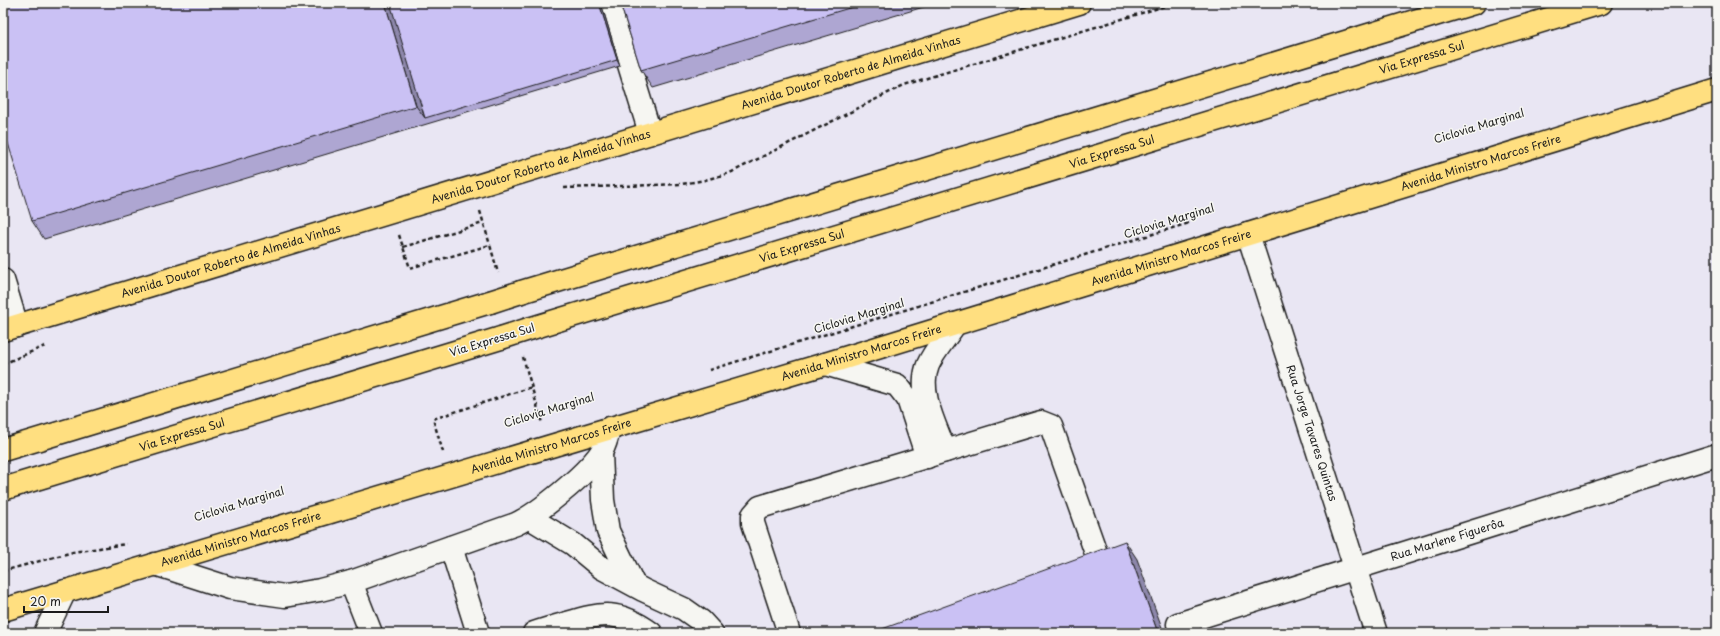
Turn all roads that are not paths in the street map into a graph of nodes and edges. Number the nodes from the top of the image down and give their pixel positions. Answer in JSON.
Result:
{"nodes":[{"id":1,"x":610,"y":3,"type":"edge"},
{"id":2,"x":1079,"y":3,"type":"edge"},
{"id":3,"x":1474,"y":3,"type":"edge"},
{"id":4,"x":1601,"y":3,"type":"edge"},
{"id":5,"x":1717,"y":90,"type":"edge"},
{"id":6,"x":650,"y":133,"type":"junction"},
{"id":7,"x":1248,"y":234,"type":"junction"},
{"id":8,"x":3,"y":280,"type":"edge"},
{"id":9,"x":955,"y":324,"type":"junction"},
{"id":10,"x":10,"y":328,"type":"edge"},
{"id":11,"x":825,"y":364,"type":"junction"},
{"id":12,"x":610,"y":428,"type":"junction"},
{"id":13,"x":3,"y":450,"type":"edge"},
{"id":14,"x":601,"y":453,"type":"junction"},
{"id":15,"x":936,"y":454,"type":"junction"},
{"id":16,"x":1717,"y":454,"type":"edge"},
{"id":17,"x":3,"y":489,"type":"edge"},
{"id":18,"x":530,"y":518,"type":"junction"},
{"id":19,"x":451,"y":546,"type":"junction"},
{"id":20,"x":155,"y":564,"type":"junction"},
{"id":21,"x":1101,"y":567,"type":"edge"},
{"id":22,"x":1356,"y":568,"type":"junction"},
{"id":23,"x":351,"y":582,"type":"junction"},
{"id":24,"x":633,"y":583,"type":"junction"},
{"id":25,"x":65,"y":591,"type":"junction"},
{"id":26,"x":3,"y":610,"type":"edge"},
{"id":27,"x":1178,"y":624,"type":"dead end"},
{"id":28,"x":45,"y":633,"type":"edge"},
{"id":29,"x":371,"y":633,"type":"edge"},
{"id":30,"x":478,"y":633,"type":"edge"},
{"id":31,"x":534,"y":633,"type":"edge"},
{"id":32,"x":651,"y":633,"type":"edge"},
{"id":33,"x":712,"y":633,"type":"edge"},
{"id":34,"x":789,"y":633,"type":"edge"},
{"id":35,"x":1376,"y":633,"type":"edge"}],
"edges":[{"from":1,"to":6,"type":"street"},
{"from":2,"to":6,"type":"main road","name":"Avenida Doutor Roberto de Almeida Vinhas"},
{"from":3,"to":13,"type":"main road","bridge":true},
{"from":4,"to":17,"type":"main road","name":"Via Expressa Sul","bridge":true},
{"from":5,"to":7,"type":"main road","name":"Avenida Ministro Marcos Freire"},
{"from":6,"to":10,"type":"main road","name":"Avenida Doutor Roberto de Almeida Vinhas"},
{"from":7,"to":9,"type":"main road","name":"Avenida Ministro Marcos Freire"},
{"from":7,"to":22,"type":"street","name":"Rua Jorge Tavares Quintas"},
{"from":8,"to":10,"type":"street"},
{"from":9,"to":11,"type":"main road","name":"Avenida Ministro Marcos Freire"},
{"from":9,"to":15,"type":"street"},
{"from":11,"to":12,"type":"main road","name":"Avenida Ministro Marcos Freire"},
{"from":11,"to":15,"type":"street"},
{"from":12,"to":14,"type":"street"},
{"from":12,"to":20,"type":"main road","name":"Avenida Ministro Marcos Freire"},
{"from":14,"to":18,"type":"street"},
{"from":14,"to":24,"type":"street"},
{"from":15,"to":21,"type":"street"},
{"from":15,"to":34,"type":"street"},
{"from":16,"to":22,"type":"street","name":"Rua Marlene Figuerôa"},
{"from":18,"to":19,"type":"street"},
{"from":18,"to":24,"type":"street"},
{"from":19,"to":23,"type":"street"},
{"from":19,"to":30,"type":"street"},
{"from":20,"to":23,"type":"street"},
{"from":20,"to":25,"type":"main road","name":"Avenida Ministro Marcos Freire"},
{"from":22,"to":27,"type":"street","name":"Rua Marlene Figuerôa"},
{"from":22,"to":35,"type":"street","name":"Rua Jorge Tavares Quintas"},
{"from":23,"to":29,"type":"street"},
{"from":24,"to":33,"type":"street"},
{"from":25,"to":26,"type":"main road","name":"Avenida Ministro Marcos Freire"},
{"from":25,"to":28,"type":"street"},
{"from":31,"to":32,"type":"street"}]}
